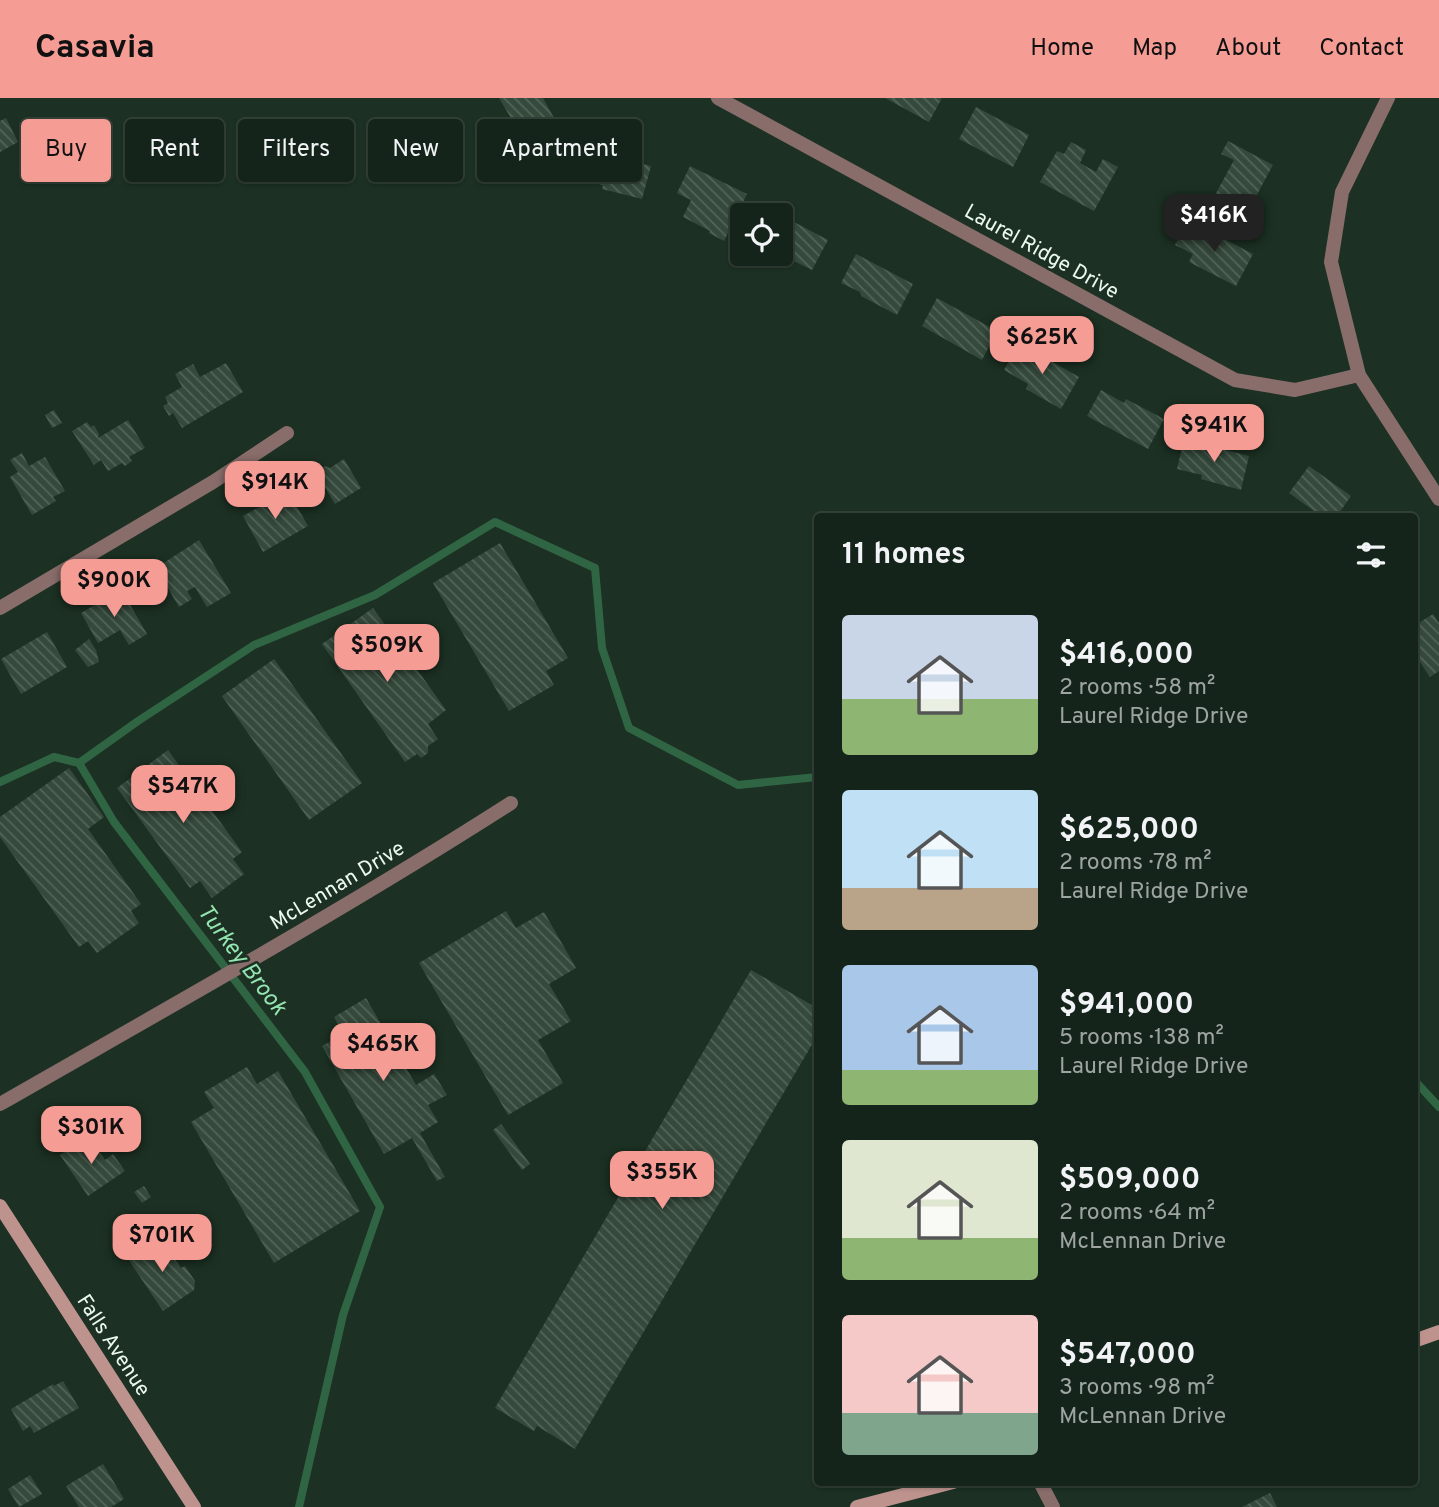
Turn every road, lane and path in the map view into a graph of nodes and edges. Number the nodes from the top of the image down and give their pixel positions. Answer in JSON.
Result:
{"nodes":[{"id":1,"x":718,"y":98,"type":"edge"},
{"id":2,"x":1388,"y":98,"type":"edge"},
{"id":3,"x":1359,"y":375,"type":"junction"},
{"id":4,"x":287,"y":433,"type":"dead end"},
{"id":5,"x":1439,"y":499,"type":"edge"},
{"id":6,"x":0,"y":608,"type":"edge"},
{"id":7,"x":511,"y":803,"type":"dead end"},
{"id":8,"x":0,"y":1104,"type":"edge"},
{"id":9,"x":0,"y":1206,"type":"edge"},
{"id":10,"x":1439,"y":1332,"type":"edge"},
{"id":11,"x":1418,"y":1340,"type":"edge"},
{"id":12,"x":938,"y":1486,"type":"edge"},
{"id":13,"x":1042,"y":1486,"type":"edge"},
{"id":14,"x":194,"y":1507,"type":"edge"},
{"id":15,"x":858,"y":1507,"type":"edge"},
{"id":16,"x":1053,"y":1507,"type":"edge"}],
"edges":[{"from":1,"to":3,"type":"street","name":"Laurel Ridge Drive"},
{"from":2,"to":3,"type":"street"},
{"from":3,"to":5,"type":"street"},
{"from":4,"to":6,"type":"street"},
{"from":7,"to":8,"type":"street","name":"McLennan Drive"},
{"from":9,"to":14,"type":"main road","name":"Falls Avenue"},
{"from":10,"to":11,"type":"main road"},
{"from":12,"to":15,"type":"main road"},
{"from":13,"to":16,"type":"street"}]}
